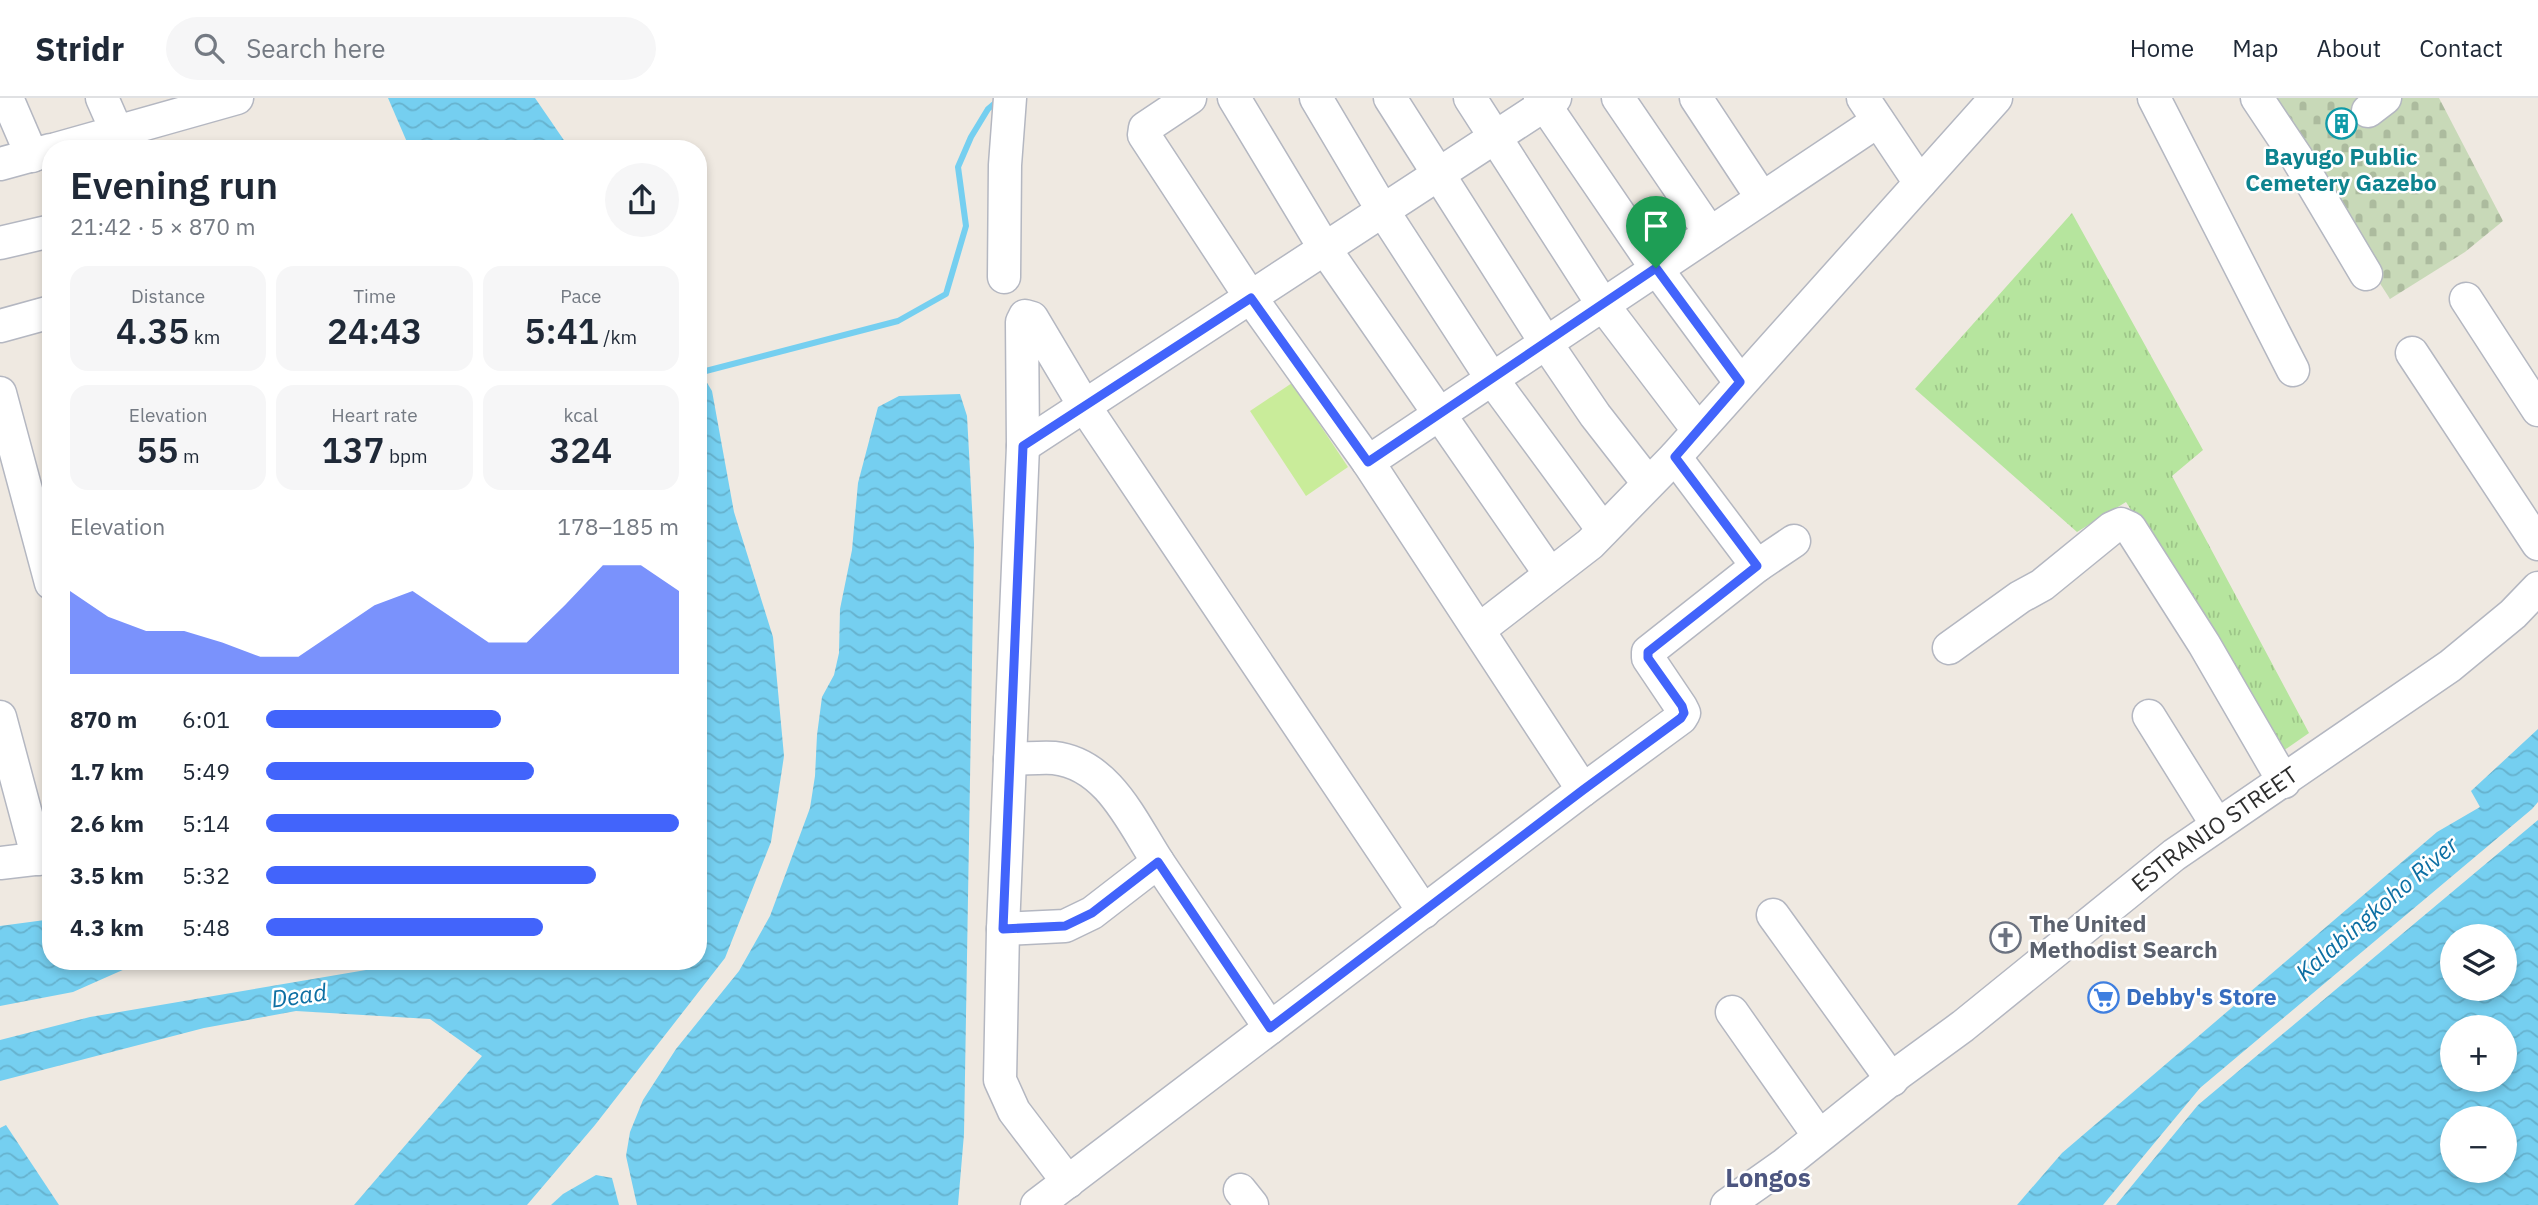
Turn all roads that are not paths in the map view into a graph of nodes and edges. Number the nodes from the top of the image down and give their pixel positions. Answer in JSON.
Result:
{"nodes":[{"id":1,"x":7,"y":98,"type":"edge"},
{"id":2,"x":102,"y":98,"type":"edge"},
{"id":3,"x":1010,"y":98,"type":"edge"},
{"id":4,"x":1190,"y":98,"type":"edge"},
{"id":5,"x":1234,"y":98,"type":"edge"},
{"id":6,"x":1316,"y":98,"type":"edge"},
{"id":7,"x":1390,"y":98,"type":"edge"},
{"id":8,"x":1469,"y":98,"type":"edge"},
{"id":9,"x":1618,"y":98,"type":"edge"},
{"id":10,"x":1696,"y":98,"type":"edge"},
{"id":11,"x":1996,"y":98,"type":"edge"},
{"id":12,"x":2154,"y":98,"type":"edge"},
{"id":13,"x":2257,"y":98,"type":"edge"},
{"id":14,"x":227,"y":99,"type":"edge"},
{"id":15,"x":1547,"y":100,"type":"edge"},
{"id":16,"x":1870,"y":109,"type":"edge"},
{"id":17,"x":117,"y":132,"type":"junction"},
{"id":18,"x":1493,"y":137,"type":"junction"},
{"id":19,"x":89,"y":140,"type":"edge"},
{"id":20,"x":42,"y":146,"type":"edge"},
{"id":21,"x":42,"y":153,"type":"edge"},
{"id":22,"x":0,"y":164,"type":"edge"},
{"id":23,"x":1439,"y":174,"type":"junction"},
{"id":24,"x":1920,"y":183,"type":"junction"},
{"id":25,"x":1762,"y":198,"type":"junction"},
{"id":26,"x":1383,"y":211,"type":"junction"},
{"id":27,"x":42,"y":232,"type":"edge"},
{"id":28,"x":1710,"y":233,"type":"junction"},
{"id":29,"x":0,"y":243,"type":"edge"},
{"id":30,"x":1325,"y":249,"type":"junction"},
{"id":31,"x":1656,"y":268,"type":"junction"},
{"id":32,"x":2366,"y":274,"type":"dead end"},
{"id":33,"x":1004,"y":277,"type":"dead end"},
{"id":34,"x":1251,"y":298,"type":"junction"},
{"id":35,"x":2466,"y":299,"type":"dead end"},
{"id":36,"x":1603,"y":305,"type":"junction"},
{"id":37,"x":42,"y":314,"type":"edge"},
{"id":38,"x":0,"y":326,"type":"edge"},
{"id":39,"x":1546,"y":342,"type":"junction"},
{"id":40,"x":2412,"y":353,"type":"dead end"},
{"id":41,"x":2294,"y":370,"type":"dead end"},
{"id":42,"x":1492,"y":379,"type":"junction"},
{"id":43,"x":1740,"y":382,"type":"junction"},
{"id":44,"x":0,"y":393,"type":"edge"},
{"id":45,"x":1085,"y":407,"type":"junction"},
{"id":46,"x":2538,"y":410,"type":"edge"},
{"id":47,"x":1439,"y":414,"type":"junction"},
{"id":48,"x":1698,"y":430,"type":"junction"},
{"id":49,"x":1023,"y":446,"type":"junction"},
{"id":50,"x":1675,"y":457,"type":"junction"},
{"id":51,"x":1368,"y":462,"type":"junction"},
{"id":52,"x":1648,"y":482,"type":"junction"},
{"id":53,"x":1603,"y":530,"type":"junction"},
{"id":54,"x":1794,"y":541,"type":"dead end"},
{"id":55,"x":2538,"y":544,"type":"edge"},
{"id":56,"x":42,"y":549,"type":"edge"},
{"id":57,"x":1757,"y":566,"type":"junction"},
{"id":58,"x":1550,"y":574,"type":"junction"},
{"id":59,"x":2538,"y":587,"type":"edge"},
{"id":60,"x":1480,"y":629,"type":"junction"},
{"id":61,"x":1949,"y":648,"type":"dead end"},
{"id":62,"x":2149,"y":716,"type":"dead end"},
{"id":63,"x":0,"y":717,"type":"edge"},
{"id":64,"x":1010,"y":760,"type":"junction"},
{"id":65,"x":2284,"y":782,"type":"junction"},
{"id":66,"x":1583,"y":790,"type":"junction"},
{"id":67,"x":2217,"y":825,"type":"junction"},
{"id":68,"x":42,"y":852,"type":"edge"},
{"id":69,"x":42,"y":858,"type":"edge"},
{"id":70,"x":1158,"y":862,"type":"junction"},
{"id":71,"x":0,"y":863,"type":"edge"},
{"id":72,"x":1424,"y":912,"type":"junction"},
{"id":73,"x":1773,"y":915,"type":"dead end"},
{"id":74,"x":1003,"y":929,"type":"junction"},
{"id":75,"x":1732,"y":1012,"type":"dead end"},
{"id":76,"x":1270,"y":1028,"type":"junction"},
{"id":77,"x":1892,"y":1080,"type":"junction"},
{"id":78,"x":1819,"y":1136,"type":"junction"},
{"id":79,"x":1068,"y":1182,"type":"junction"},
{"id":80,"x":1037,"y":1205,"type":"edge"},
{"id":81,"x":1727,"y":1205,"type":"edge"}],
"edges":[{"from":1,"to":20,"type":"street"},
{"from":2,"to":17,"type":"street"},
{"from":3,"to":33,"type":"street"},
{"from":4,"to":34,"type":"street"},
{"from":5,"to":30,"type":"street"},
{"from":6,"to":26,"type":"street"},
{"from":7,"to":23,"type":"street"},
{"from":8,"to":18,"type":"street"},
{"from":9,"to":28,"type":"street"},
{"from":10,"to":25,"type":"street"},
{"from":11,"to":24,"type":"street"},
{"from":12,"to":41,"type":"street"},
{"from":13,"to":32,"type":"street"},
{"from":14,"to":17,"type":"street"},
{"from":15,"to":18,"type":"street"},
{"from":15,"to":31,"type":"street"},
{"from":16,"to":24,"type":"street"},
{"from":16,"to":25,"type":"street"},
{"from":17,"to":19,"type":"street"},
{"from":18,"to":23,"type":"street"},
{"from":18,"to":36,"type":"street"},
{"from":21,"to":22,"type":"street"},
{"from":23,"to":26,"type":"street"},
{"from":23,"to":39,"type":"street"},
{"from":24,"to":43,"type":"street"},
{"from":25,"to":28,"type":"street"},
{"from":26,"to":30,"type":"street"},
{"from":26,"to":42,"type":"street"},
{"from":27,"to":29,"type":"street"},
{"from":28,"to":31,"type":"street"},
{"from":30,"to":34,"type":"street"},
{"from":30,"to":47,"type":"street"},
{"from":31,"to":36,"type":"street"},
{"from":31,"to":43,"type":"street"},
{"from":34,"to":45,"type":"street"},
{"from":34,"to":51,"type":"street"},
{"from":35,"to":46,"type":"street"},
{"from":36,"to":39,"type":"street"},
{"from":36,"to":48,"type":"street"},
{"from":37,"to":38,"type":"street"},
{"from":39,"to":42,"type":"street"},
{"from":39,"to":52,"type":"street"},
{"from":40,"to":55,"type":"street"},
{"from":42,"to":47,"type":"street"},
{"from":42,"to":53,"type":"street"},
{"from":43,"to":48,"type":"street"},
{"from":44,"to":56,"type":"street"},
{"from":45,"to":49,"type":"street"},
{"from":45,"to":49,"type":"street"},
{"from":45,"to":72,"type":"street"},
{"from":47,"to":51,"type":"street"},
{"from":47,"to":58,"type":"street"},
{"from":48,"to":50,"type":"street"},
{"from":49,"to":64,"type":"street"},
{"from":50,"to":52,"type":"street"},
{"from":50,"to":57,"type":"street"},
{"from":51,"to":60,"type":"street"},
{"from":52,"to":53,"type":"street"},
{"from":53,"to":58,"type":"street"},
{"from":54,"to":57,"type":"street"},
{"from":57,"to":66,"type":"street"},
{"from":58,"to":60,"type":"street"},
{"from":59,"to":65,"type":"street","name":"ESTRANIO STREET"},
{"from":60,"to":66,"type":"street"},
{"from":61,"to":65,"type":"street"},
{"from":62,"to":67,"type":"street"},
{"from":63,"to":68,"type":"street"},
{"from":64,"to":70,"type":"street"},
{"from":64,"to":74,"type":"street"},
{"from":65,"to":67,"type":"street","name":"ESTRANIO STREET"},
{"from":66,"to":72,"type":"street"},
{"from":67,"to":77,"type":"street","name":"ESTRANIO STREET"},
{"from":69,"to":71,"type":"street"},
{"from":70,"to":74,"type":"street"},
{"from":70,"to":76,"type":"street"},
{"from":72,"to":76,"type":"street"},
{"from":73,"to":77,"type":"street"},
{"from":74,"to":79,"type":"street"},
{"from":75,"to":78,"type":"street"},
{"from":76,"to":79,"type":"street"},
{"from":77,"to":78,"type":"street","name":"ESTRANIO STREET"},
{"from":78,"to":81,"type":"street","name":"ESTRANIO STREET"},
{"from":79,"to":80,"type":"street"}]}
